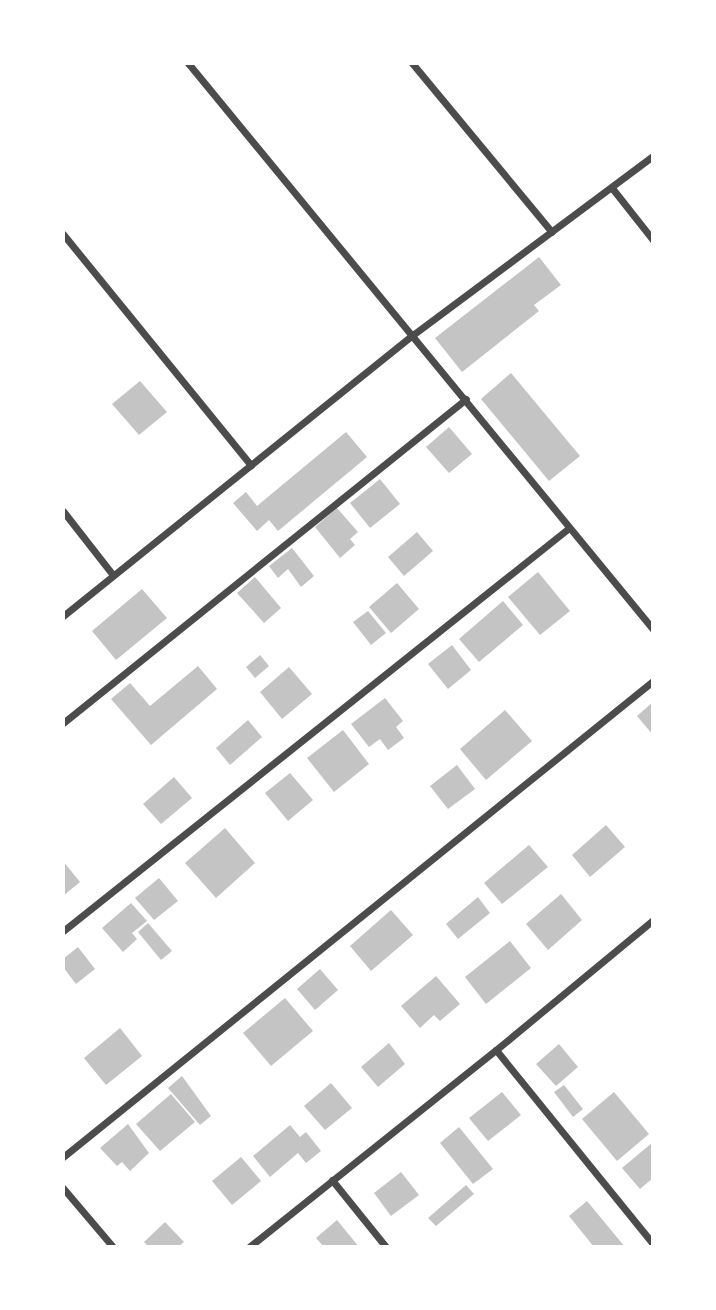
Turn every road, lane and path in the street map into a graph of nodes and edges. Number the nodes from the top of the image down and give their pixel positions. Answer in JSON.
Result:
{"nodes":[{"id":1,"x":188,"y":63,"type":"edge"},
{"id":2,"x":412,"y":63,"type":"edge"},
{"id":3,"x":653,"y":156,"type":"edge"},
{"id":4,"x":612,"y":188,"type":"junction"},
{"id":5,"x":552,"y":232,"type":"junction"},
{"id":6,"x":63,"y":234,"type":"edge"},
{"id":7,"x":653,"y":240,"type":"edge"},
{"id":8,"x":414,"y":334,"type":"junction"},
{"id":9,"x":466,"y":399,"type":"junction"},
{"id":10,"x":251,"y":465,"type":"junction"},
{"id":11,"x":63,"y":511,"type":"edge"},
{"id":12,"x":569,"y":528,"type":"junction"},
{"id":13,"x":113,"y":575,"type":"junction"},
{"id":14,"x":63,"y":616,"type":"edge"},
{"id":15,"x":653,"y":629,"type":"edge"},
{"id":16,"x":653,"y":681,"type":"edge"},
{"id":17,"x":63,"y":723,"type":"edge"},
{"id":18,"x":653,"y":920,"type":"edge"},
{"id":19,"x":63,"y":931,"type":"edge"},
{"id":20,"x":496,"y":1050,"type":"junction"},
{"id":21,"x":63,"y":1157,"type":"edge"},
{"id":22,"x":332,"y":1180,"type":"junction"},
{"id":23,"x":63,"y":1188,"type":"edge"},
{"id":24,"x":653,"y":1244,"type":"edge"},
{"id":25,"x":113,"y":1247,"type":"edge"},
{"id":26,"x":249,"y":1247,"type":"edge"},
{"id":27,"x":386,"y":1247,"type":"edge"}],
"edges":[{"from":1,"to":8,"type":"street"},
{"from":2,"to":5,"type":"street"},
{"from":3,"to":4,"type":"street"},
{"from":4,"to":5,"type":"street"},
{"from":4,"to":7,"type":"street"},
{"from":5,"to":8,"type":"street"},
{"from":6,"to":10,"type":"street"},
{"from":8,"to":9,"type":"street"},
{"from":8,"to":10,"type":"street"},
{"from":9,"to":12,"type":"street"},
{"from":9,"to":17,"type":"street"},
{"from":10,"to":13,"type":"street"},
{"from":11,"to":13,"type":"street"},
{"from":12,"to":15,"type":"street"},
{"from":12,"to":19,"type":"street"},
{"from":13,"to":14,"type":"street"},
{"from":16,"to":21,"type":"street"},
{"from":18,"to":20,"type":"street"},
{"from":20,"to":22,"type":"street"},
{"from":20,"to":24,"type":"street"},
{"from":22,"to":26,"type":"street"},
{"from":22,"to":27,"type":"street"},
{"from":23,"to":25,"type":"street"}]}
